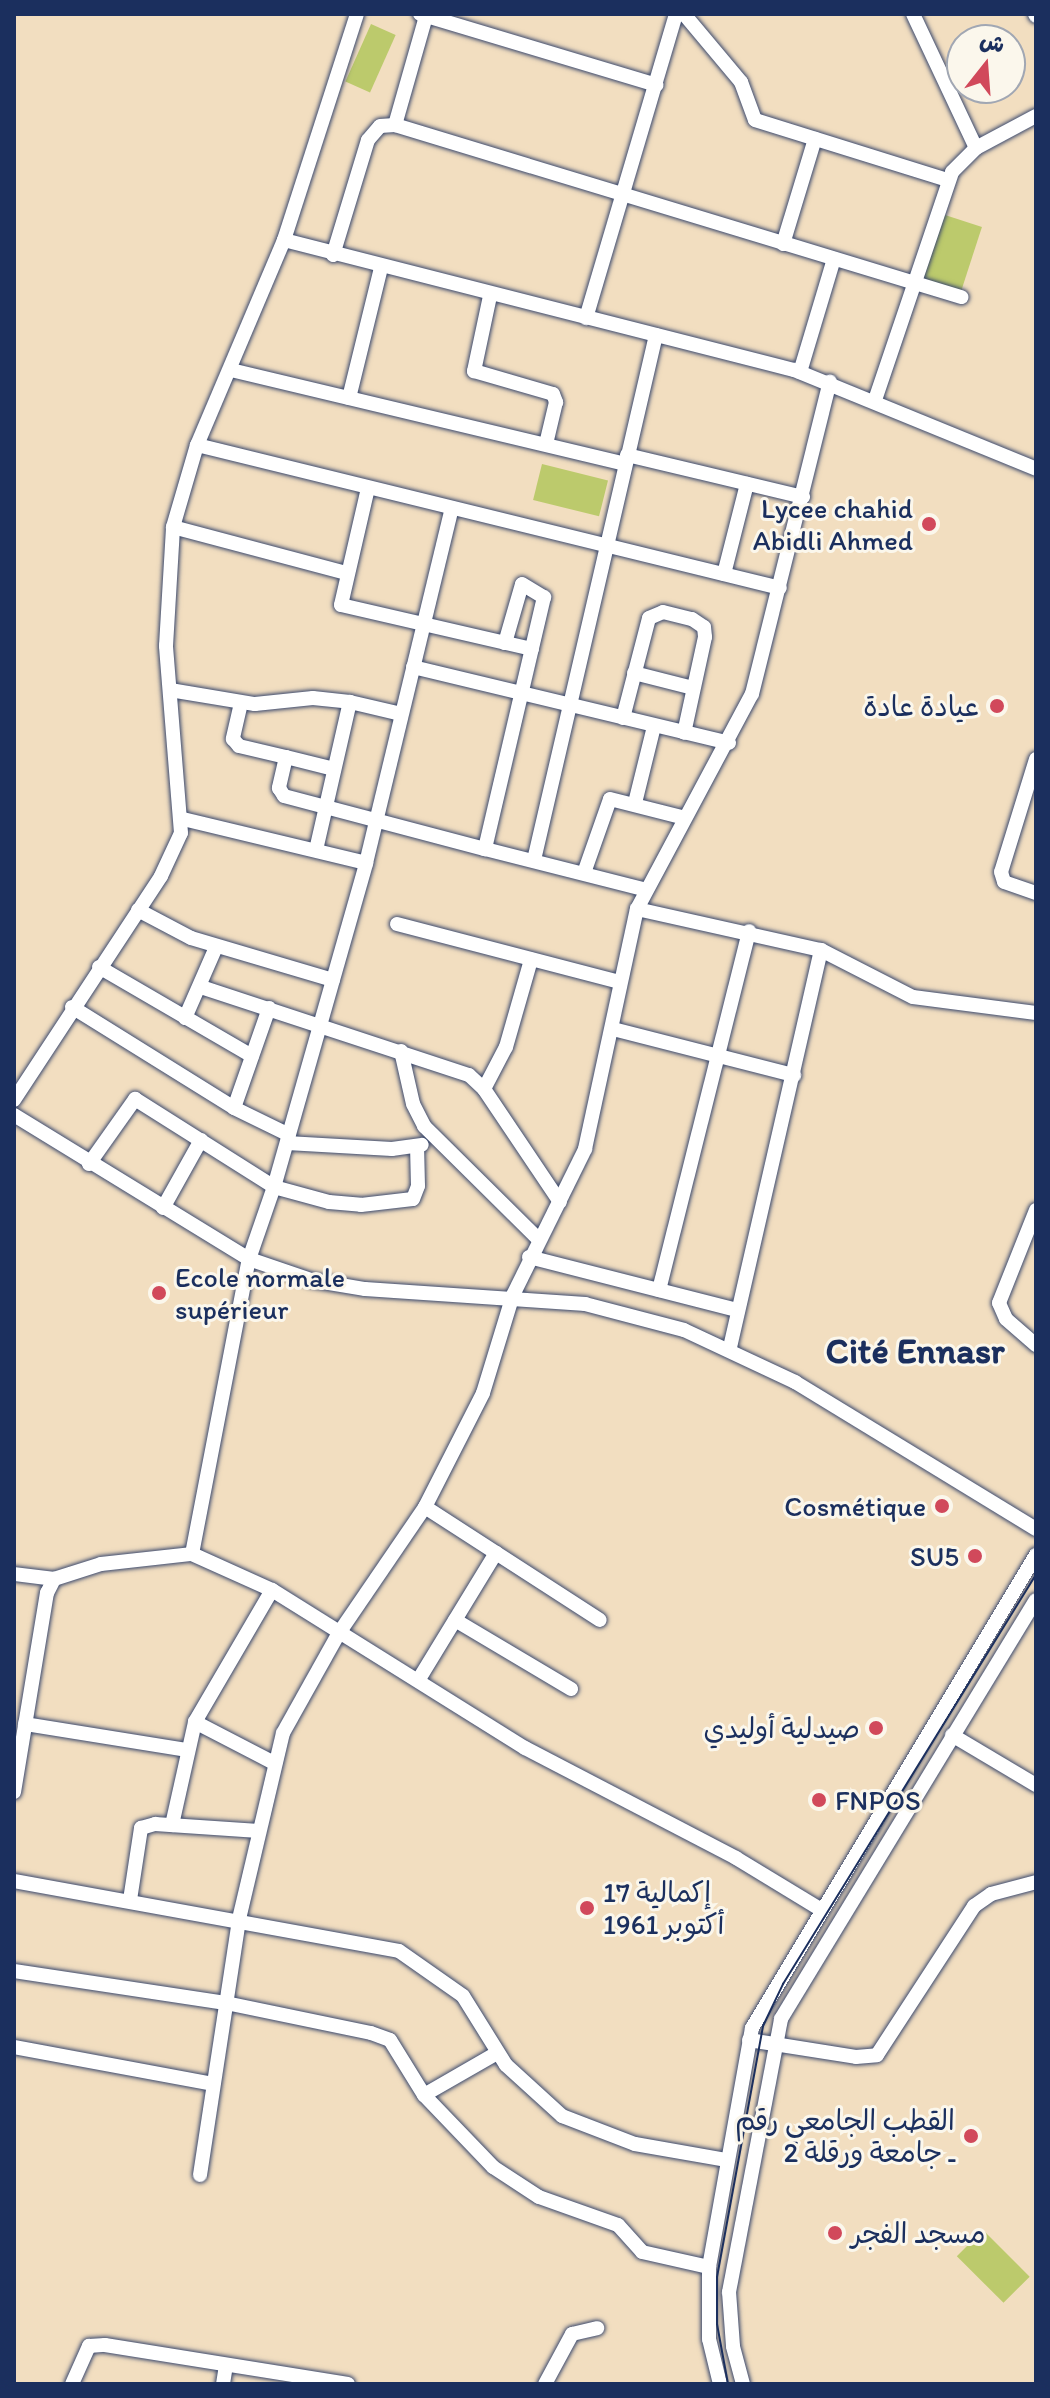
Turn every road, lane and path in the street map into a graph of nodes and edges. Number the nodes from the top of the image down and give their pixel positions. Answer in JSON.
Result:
{"nodes":[{"id":1,"x":357,"y":14,"type":"edge"},
{"id":2,"x":676,"y":14,"type":"edge"},
{"id":3,"x":684,"y":14,"type":"edge"},
{"id":4,"x":913,"y":14,"type":"edge"},
{"id":5,"x":423,"y":15,"type":"edge"},
{"id":6,"x":657,"y":85,"type":"junction"},
{"id":7,"x":1036,"y":116,"type":"edge"},
{"id":8,"x":395,"y":125,"type":"junction"},
{"id":9,"x":815,"y":139,"type":"junction"},
{"id":10,"x":976,"y":148,"type":"junction"},
{"id":11,"x":948,"y":180,"type":"junction"},
{"id":12,"x":623,"y":196,"type":"junction"},
{"id":13,"x":284,"y":240,"type":"junction"},
{"id":14,"x":783,"y":244,"type":"junction"},
{"id":15,"x":333,"y":255,"type":"junction"},
{"id":16,"x":834,"y":259,"type":"junction"},
{"id":17,"x":381,"y":268,"type":"junction"},
{"id":18,"x":911,"y":282,"type":"junction"},
{"id":19,"x":490,"y":296,"type":"junction"},
{"id":20,"x":961,"y":297,"type":"dead end"},
{"id":21,"x":586,"y":318,"type":"junction"},
{"id":22,"x":656,"y":335,"type":"junction"},
{"id":23,"x":231,"y":370,"type":"junction"},
{"id":24,"x":800,"y":372,"type":"junction"},
{"id":25,"x":830,"y":382,"type":"junction"},
{"id":26,"x":349,"y":398,"type":"junction"},
{"id":27,"x":875,"y":400,"type":"junction"},
{"id":28,"x":546,"y":444,"type":"junction"},
{"id":29,"x":197,"y":445,"type":"junction"},
{"id":30,"x":626,"y":459,"type":"junction"},
{"id":31,"x":1036,"y":469,"type":"edge"},
{"id":32,"x":747,"y":484,"type":"junction"},
{"id":33,"x":368,"y":488,"type":"junction"},
{"id":34,"x":803,"y":497,"type":"junction"},
{"id":35,"x":452,"y":508,"type":"junction"},
{"id":36,"x":173,"y":527,"type":"junction"},
{"id":37,"x":605,"y":544,"type":"junction"},
{"id":38,"x":346,"y":573,"type":"junction"},
{"id":39,"x":724,"y":574,"type":"junction"},
{"id":40,"x":780,"y":588,"type":"junction"},
{"id":41,"x":422,"y":626,"type":"junction"},
{"id":42,"x":505,"y":643,"type":"junction"},
{"id":43,"x":532,"y":649,"type":"junction"},
{"id":44,"x":413,"y":667,"type":"junction"},
{"id":45,"x":634,"y":673,"type":"junction"},
{"id":46,"x":693,"y":688,"type":"junction"},
{"id":47,"x":170,"y":690,"type":"junction"},
{"id":48,"x":521,"y":693,"type":"junction"},
{"id":49,"x":350,"y":702,"type":"junction"},
{"id":50,"x":241,"y":703,"type":"junction"},
{"id":51,"x":569,"y":705,"type":"junction"},
{"id":52,"x":401,"y":714,"type":"junction"},
{"id":53,"x":623,"y":718,"type":"junction"},
{"id":54,"x":654,"y":726,"type":"junction"},
{"id":55,"x":684,"y":733,"type":"junction"},
{"id":56,"x":729,"y":743,"type":"junction"},
{"id":57,"x":286,"y":757,"type":"junction"},
{"id":58,"x":1036,"y":759,"type":"edge"},
{"id":59,"x":334,"y":769,"type":"junction"},
{"id":60,"x":1032,"y":785,"type":"edge"},
{"id":61,"x":635,"y":803,"type":"junction"},
{"id":62,"x":325,"y":808,"type":"junction"},
{"id":63,"x":685,"y":818,"type":"junction"},
{"id":64,"x":183,"y":819,"type":"junction"},
{"id":65,"x":376,"y":822,"type":"junction"},
{"id":66,"x":485,"y":849,"type":"junction"},
{"id":67,"x":316,"y":850,"type":"junction"},
{"id":68,"x":534,"y":860,"type":"junction"},
{"id":69,"x":366,"y":863,"type":"junction"},
{"id":70,"x":584,"y":873,"type":"junction"},
{"id":71,"x":643,"y":889,"type":"junction"},
{"id":72,"x":1036,"y":893,"type":"edge"},
{"id":73,"x":637,"y":909,"type":"junction"},
{"id":74,"x":138,"y":910,"type":"junction"},
{"id":75,"x":397,"y":924,"type":"dead end"},
{"id":76,"x":749,"y":931,"type":"junction"},
{"id":77,"x":216,"y":947,"type":"junction"},
{"id":78,"x":821,"y":950,"type":"junction"},
{"id":79,"x":531,"y":960,"type":"junction"},
{"id":80,"x":99,"y":967,"type":"junction"},
{"id":81,"x":333,"y":980,"type":"junction"},
{"id":82,"x":620,"y":982,"type":"junction"},
{"id":83,"x":201,"y":987,"type":"junction"},
{"id":84,"x":72,"y":1007,"type":"junction"},
{"id":85,"x":269,"y":1008,"type":"junction"},
{"id":86,"x":1036,"y":1013,"type":"edge"},
{"id":87,"x":185,"y":1018,"type":"junction"},
{"id":88,"x":320,"y":1024,"type":"junction"},
{"id":89,"x":613,"y":1029,"type":"junction"},
{"id":90,"x":401,"y":1051,"type":"junction"},
{"id":91,"x":717,"y":1055,"type":"junction"},
{"id":92,"x":252,"y":1056,"type":"junction"},
{"id":93,"x":794,"y":1075,"type":"junction"},
{"id":94,"x":484,"y":1089,"type":"junction"},
{"id":95,"x":14,"y":1100,"type":"edge"},
{"id":96,"x":234,"y":1108,"type":"junction"},
{"id":97,"x":14,"y":1115,"type":"edge"},
{"id":98,"x":288,"y":1139,"type":"junction"},
{"id":99,"x":201,"y":1140,"type":"junction"},
{"id":100,"x":436,"y":1142,"type":"junction"},
{"id":101,"x":417,"y":1146,"type":"junction"},
{"id":102,"x":89,"y":1164,"type":"junction"},
{"id":103,"x":274,"y":1187,"type":"junction"},
{"id":104,"x":560,"y":1202,"type":"junction"},
{"id":105,"x":163,"y":1208,"type":"junction"},
{"id":106,"x":1035,"y":1216,"type":"edge"},
{"id":107,"x":538,"y":1239,"type":"junction"},
{"id":108,"x":529,"y":1257,"type":"junction"},
{"id":109,"x":249,"y":1259,"type":"junction"},
{"id":110,"x":659,"y":1290,"type":"junction"},
{"id":111,"x":513,"y":1295,"type":"junction"},
{"id":112,"x":737,"y":1310,"type":"junction"},
{"id":113,"x":1036,"y":1345,"type":"edge"},
{"id":114,"x":730,"y":1348,"type":"junction"},
{"id":115,"x":425,"y":1507,"type":"junction"},
{"id":116,"x":1036,"y":1529,"type":"edge"},
{"id":117,"x":496,"y":1553,"type":"junction"},
{"id":118,"x":192,"y":1554,"type":"junction"},
{"id":119,"x":1036,"y":1555,"type":"edge"},
{"id":120,"x":14,"y":1574,"type":"edge"},
{"id":121,"x":54,"y":1579,"type":"junction"},
{"id":122,"x":272,"y":1590,"type":"junction"},
{"id":123,"x":1036,"y":1600,"type":"edge"},
{"id":124,"x":455,"y":1620,"type":"junction"},
{"id":125,"x":600,"y":1620,"type":"dead end"},
{"id":126,"x":339,"y":1633,"type":"junction"},
{"id":127,"x":419,"y":1679,"type":"junction"},
{"id":128,"x":571,"y":1689,"type":"dead end"},
{"id":129,"x":22,"y":1719,"type":"edge"},
{"id":130,"x":195,"y":1722,"type":"junction"},
{"id":131,"x":952,"y":1735,"type":"junction"},
{"id":132,"x":187,"y":1750,"type":"junction"},
{"id":133,"x":274,"y":1763,"type":"junction"},
{"id":134,"x":1036,"y":1785,"type":"edge"},
{"id":135,"x":14,"y":1792,"type":"edge"},
{"id":136,"x":172,"y":1825,"type":"junction"},
{"id":137,"x":259,"y":1831,"type":"junction"},
{"id":138,"x":14,"y":1881,"type":"edge"},
{"id":139,"x":1036,"y":1882,"type":"edge"},
{"id":140,"x":130,"y":1900,"type":"junction"},
{"id":141,"x":820,"y":1909,"type":"junction"},
{"id":142,"x":239,"y":1919,"type":"junction"},
{"id":143,"x":14,"y":1971,"type":"edge"},
{"id":144,"x":226,"y":2003,"type":"junction"},
{"id":145,"x":749,"y":2040,"type":"junction"},
{"id":146,"x":773,"y":2044,"type":"junction"},
{"id":147,"x":14,"y":2047,"type":"edge"},
{"id":148,"x":497,"y":2053,"type":"junction"},
{"id":149,"x":213,"y":2084,"type":"junction"},
{"id":150,"x":424,"y":2095,"type":"junction"},
{"id":151,"x":726,"y":2160,"type":"junction"},
{"id":152,"x":200,"y":2175,"type":"dead end"},
{"id":153,"x":709,"y":2267,"type":"junction"},
{"id":154,"x":597,"y":2328,"type":"dead end"},
{"id":155,"x":226,"y":2365,"type":"junction"},
{"id":156,"x":281,"y":2379,"type":"edge"},
{"id":157,"x":326,"y":2382,"type":"edge"},
{"id":158,"x":72,"y":2384,"type":"edge"},
{"id":159,"x":223,"y":2384,"type":"edge"},
{"id":160,"x":348,"y":2384,"type":"edge"},
{"id":161,"x":545,"y":2384,"type":"edge"},
{"id":162,"x":720,"y":2384,"type":"edge"},
{"id":163,"x":743,"y":2384,"type":"edge"}],
"edges":[{"from":1,"to":13,"type":"street"},
{"from":2,"to":6,"type":"street"},
{"from":3,"to":9,"type":"street"},
{"from":4,"to":10,"type":"street"},
{"from":5,"to":6,"type":"street"},
{"from":5,"to":8,"type":"street"},
{"from":6,"to":12,"type":"street"},
{"from":7,"to":10,"type":"street"},
{"from":8,"to":12,"type":"street"},
{"from":8,"to":15,"type":"street"},
{"from":9,"to":11,"type":"street"},
{"from":9,"to":14,"type":"street"},
{"from":10,"to":11,"type":"street"},
{"from":11,"to":18,"type":"street"},
{"from":12,"to":14,"type":"street"},
{"from":12,"to":21,"type":"street"},
{"from":13,"to":15,"type":"street"},
{"from":13,"to":23,"type":"street"},
{"from":14,"to":16,"type":"street"},
{"from":15,"to":17,"type":"street"},
{"from":16,"to":18,"type":"street"},
{"from":16,"to":24,"type":"street"},
{"from":17,"to":19,"type":"street"},
{"from":17,"to":26,"type":"street"},
{"from":18,"to":20,"type":"street"},
{"from":18,"to":27,"type":"street"},
{"from":19,"to":21,"type":"street"},
{"from":19,"to":28,"type":"street"},
{"from":21,"to":22,"type":"street"},
{"from":22,"to":24,"type":"street"},
{"from":22,"to":30,"type":"street"},
{"from":23,"to":26,"type":"street"},
{"from":23,"to":29,"type":"street"},
{"from":24,"to":25,"type":"street"},
{"from":25,"to":27,"type":"street"},
{"from":25,"to":34,"type":"street"},
{"from":26,"to":28,"type":"street"},
{"from":27,"to":31,"type":"street"},
{"from":28,"to":30,"type":"street"},
{"from":29,"to":33,"type":"street"},
{"from":29,"to":36,"type":"street"},
{"from":30,"to":32,"type":"street"},
{"from":30,"to":37,"type":"street"},
{"from":32,"to":34,"type":"street"},
{"from":32,"to":39,"type":"street"},
{"from":33,"to":35,"type":"street"},
{"from":33,"to":38,"type":"street"},
{"from":34,"to":40,"type":"street"},
{"from":35,"to":37,"type":"street"},
{"from":35,"to":41,"type":"street"},
{"from":36,"to":38,"type":"street"},
{"from":36,"to":47,"type":"street"},
{"from":37,"to":39,"type":"street"},
{"from":37,"to":51,"type":"street"},
{"from":38,"to":41,"type":"street"},
{"from":39,"to":40,"type":"street"},
{"from":40,"to":56,"type":"street"},
{"from":41,"to":42,"type":"street"},
{"from":41,"to":44,"type":"street"},
{"from":42,"to":43,"type":"street"},
{"from":42,"to":43,"type":"street"},
{"from":43,"to":48,"type":"street"},
{"from":44,"to":48,"type":"street"},
{"from":44,"to":52,"type":"street"},
{"from":45,"to":46,"type":"street"},
{"from":45,"to":46,"type":"street"},
{"from":45,"to":53,"type":"street"},
{"from":46,"to":55,"type":"street"},
{"from":47,"to":50,"type":"street"},
{"from":47,"to":64,"type":"street"},
{"from":48,"to":51,"type":"street"},
{"from":48,"to":66,"type":"street"},
{"from":49,"to":50,"type":"street"},
{"from":49,"to":52,"type":"street"},
{"from":49,"to":59,"type":"street"},
{"from":50,"to":57,"type":"street"},
{"from":51,"to":53,"type":"street"},
{"from":51,"to":68,"type":"street"},
{"from":52,"to":65,"type":"street"},
{"from":53,"to":54,"type":"street"},
{"from":54,"to":55,"type":"street"},
{"from":54,"to":61,"type":"street"},
{"from":55,"to":56,"type":"street"},
{"from":56,"to":63,"type":"street"},
{"from":57,"to":59,"type":"street"},
{"from":57,"to":62,"type":"street"},
{"from":58,"to":60,"type":"street"},
{"from":59,"to":62,"type":"street"},
{"from":60,"to":72,"type":"street"},
{"from":61,"to":63,"type":"street"},
{"from":61,"to":70,"type":"street"},
{"from":62,"to":65,"type":"street"},
{"from":62,"to":67,"type":"street"},
{"from":63,"to":71,"type":"street"},
{"from":64,"to":67,"type":"street"},
{"from":64,"to":74,"type":"street"},
{"from":65,"to":66,"type":"street"},
{"from":65,"to":69,"type":"street"},
{"from":66,"to":68,"type":"street"},
{"from":67,"to":69,"type":"street"},
{"from":68,"to":70,"type":"street"},
{"from":69,"to":81,"type":"street"},
{"from":70,"to":71,"type":"street"},
{"from":71,"to":73,"type":"street"},
{"from":73,"to":76,"type":"street"},
{"from":73,"to":82,"type":"street"},
{"from":74,"to":77,"type":"street"},
{"from":74,"to":80,"type":"street"},
{"from":75,"to":79,"type":"street"},
{"from":76,"to":78,"type":"street"},
{"from":76,"to":91,"type":"street"},
{"from":77,"to":81,"type":"street"},
{"from":77,"to":83,"type":"street"},
{"from":78,"to":86,"type":"street"},
{"from":78,"to":93,"type":"street"},
{"from":79,"to":82,"type":"street"},
{"from":79,"to":94,"type":"street"},
{"from":80,"to":84,"type":"street"},
{"from":80,"to":87,"type":"street"},
{"from":81,"to":88,"type":"street"},
{"from":82,"to":89,"type":"street"},
{"from":83,"to":85,"type":"street"},
{"from":83,"to":87,"type":"street"},
{"from":84,"to":95,"type":"street"},
{"from":84,"to":96,"type":"street"},
{"from":85,"to":88,"type":"street"},
{"from":85,"to":92,"type":"street"},
{"from":87,"to":92,"type":"street"},
{"from":88,"to":90,"type":"street"},
{"from":88,"to":98,"type":"street"},
{"from":89,"to":91,"type":"street"},
{"from":89,"to":104,"type":"street"},
{"from":90,"to":94,"type":"street"},
{"from":90,"to":100,"type":"street"},
{"from":91,"to":93,"type":"street"},
{"from":91,"to":110,"type":"street"},
{"from":92,"to":96,"type":"street"},
{"from":93,"to":112,"type":"street"},
{"from":94,"to":104,"type":"street"},
{"from":96,"to":98,"type":"street"},
{"from":97,"to":102,"type":"street"},
{"from":98,"to":101,"type":"street"},
{"from":98,"to":103,"type":"street"},
{"from":99,"to":102,"type":"street"},
{"from":99,"to":103,"type":"street"},
{"from":99,"to":105,"type":"street"},
{"from":100,"to":101,"type":"street"},
{"from":100,"to":107,"type":"street"},
{"from":101,"to":103,"type":"street"},
{"from":102,"to":105,"type":"street"},
{"from":103,"to":109,"type":"street"},
{"from":104,"to":107,"type":"street"},
{"from":105,"to":109,"type":"street"},
{"from":106,"to":113,"type":"street"},
{"from":107,"to":108,"type":"street"},
{"from":108,"to":110,"type":"street"},
{"from":108,"to":111,"type":"street"},
{"from":109,"to":111,"type":"street"},
{"from":109,"to":118,"type":"street"},
{"from":110,"to":112,"type":"street"},
{"from":111,"to":114,"type":"street"},
{"from":111,"to":115,"type":"street"},
{"from":112,"to":114,"type":"street"},
{"from":114,"to":116,"type":"street"},
{"from":115,"to":117,"type":"street"},
{"from":115,"to":126,"type":"street"},
{"from":117,"to":124,"type":"street"},
{"from":117,"to":125,"type":"street"},
{"from":118,"to":121,"type":"street"},
{"from":118,"to":122,"type":"street"},
{"from":119,"to":141,"type":"street"},
{"from":120,"to":121,"type":"street"},
{"from":121,"to":129,"type":"street"},
{"from":122,"to":126,"type":"street"},
{"from":122,"to":130,"type":"street"},
{"from":123,"to":131,"type":"street"},
{"from":124,"to":127,"type":"street"},
{"from":124,"to":128,"type":"street"},
{"from":126,"to":127,"type":"street"},
{"from":126,"to":133,"type":"street"},
{"from":127,"to":141,"type":"street"},
{"from":129,"to":132,"type":"street"},
{"from":129,"to":135,"type":"street"},
{"from":130,"to":132,"type":"street"},
{"from":130,"to":133,"type":"street"},
{"from":131,"to":134,"type":"street"},
{"from":131,"to":146,"type":"street"},
{"from":132,"to":136,"type":"street"},
{"from":133,"to":137,"type":"street"},
{"from":136,"to":137,"type":"street"},
{"from":136,"to":140,"type":"street"},
{"from":137,"to":142,"type":"street"},
{"from":138,"to":140,"type":"street"},
{"from":139,"to":146,"type":"street"},
{"from":140,"to":142,"type":"street"},
{"from":141,"to":145,"type":"street"},
{"from":142,"to":144,"type":"street"},
{"from":142,"to":148,"type":"street"},
{"from":143,"to":144,"type":"street"},
{"from":144,"to":149,"type":"street"},
{"from":144,"to":150,"type":"street"},
{"from":145,"to":146,"type":"street"},
{"from":145,"to":151,"type":"street"},
{"from":146,"to":163,"type":"street"},
{"from":147,"to":149,"type":"street"},
{"from":148,"to":150,"type":"street"},
{"from":148,"to":151,"type":"street"},
{"from":149,"to":152,"type":"street"},
{"from":150,"to":153,"type":"street"},
{"from":151,"to":153,"type":"street"},
{"from":153,"to":162,"type":"street"},
{"from":154,"to":161,"type":"street"},
{"from":155,"to":156,"type":"street"},
{"from":155,"to":158,"type":"street"},
{"from":155,"to":159,"type":"street"},
{"from":156,"to":157,"type":"street"},
{"from":157,"to":160,"type":"street"}]}
